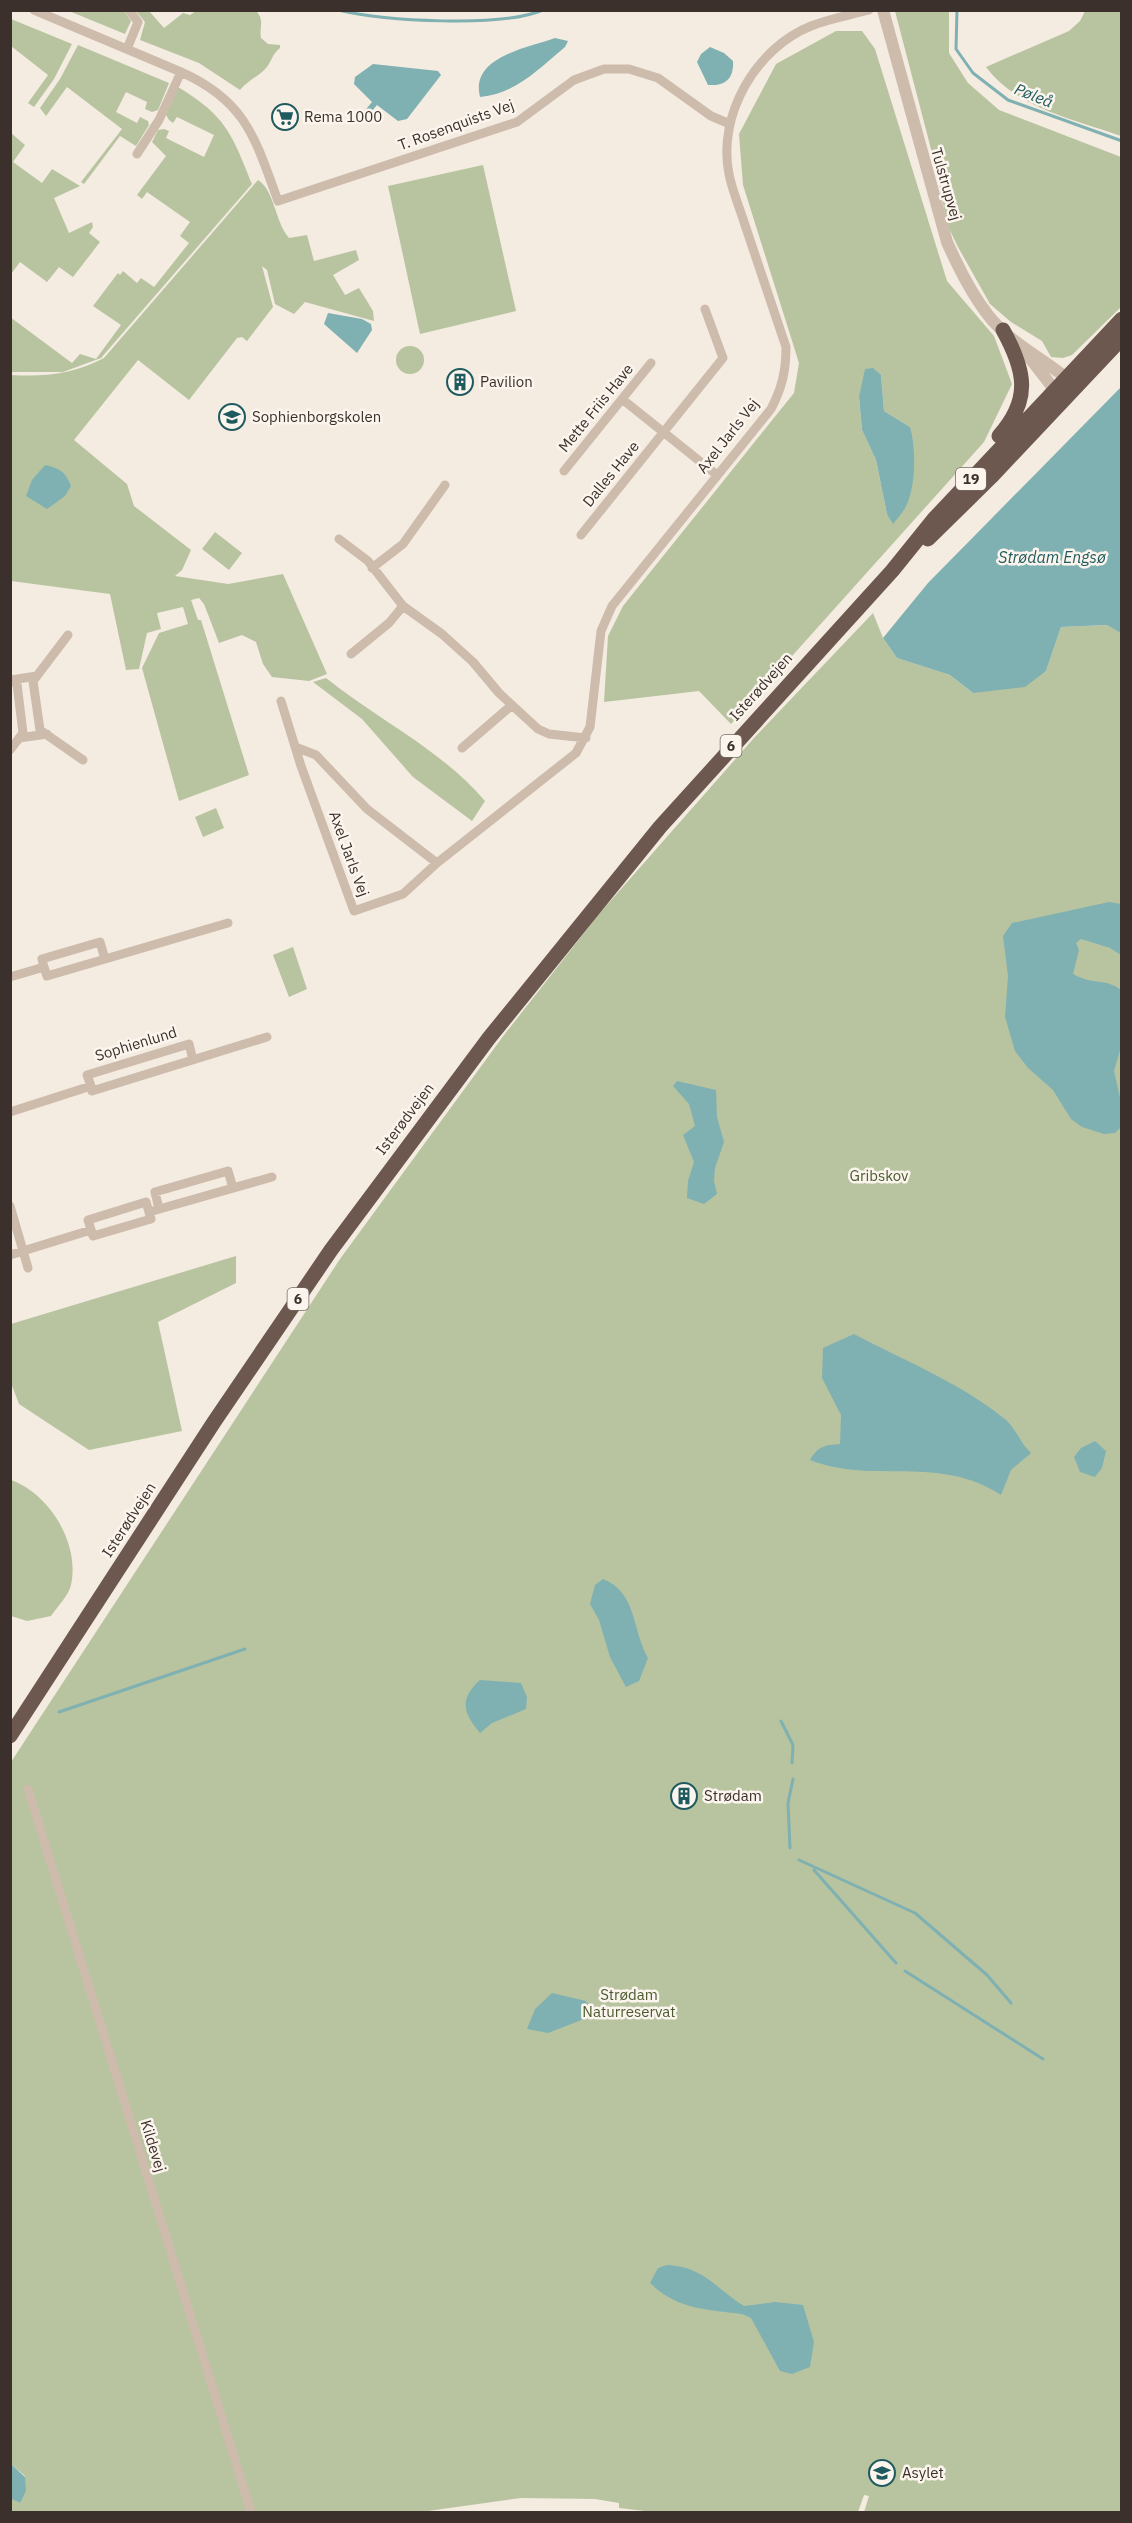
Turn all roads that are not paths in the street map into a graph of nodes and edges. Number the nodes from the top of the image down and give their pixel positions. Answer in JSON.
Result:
{"nodes":[{"id":1,"x":34,"y":10,"type":"edge"},
{"id":2,"x":129,"y":10,"type":"edge"},
{"id":3,"x":868,"y":10,"type":"edge"},
{"id":4,"x":883,"y":10,"type":"edge"},
{"id":5,"x":127,"y":49,"type":"junction"},
{"id":6,"x":181,"y":72,"type":"junction"},
{"id":7,"x":730,"y":124,"type":"junction"},
{"id":8,"x":136,"y":154,"type":"dead end"},
{"id":9,"x":705,"y":309,"type":"dead end"},
{"id":10,"x":1122,"y":319,"type":"edge"},
{"id":11,"x":1003,"y":330,"type":"junction"},
{"id":12,"x":1122,"y":338,"type":"edge"},
{"id":13,"x":651,"y":363,"type":"dead end"},
{"id":14,"x":1059,"y":383,"type":"junction"},
{"id":15,"x":1070,"y":393,"type":"junction"},
{"id":16,"x":622,"y":399,"type":"junction"},
{"id":17,"x":664,"y":432,"type":"junction"},
{"id":18,"x":564,"y":471,"type":"dead end"},
{"id":19,"x":717,"y":475,"type":"junction"},
{"id":20,"x":445,"y":485,"type":"dead end"},
{"id":21,"x":934,"y":519,"type":"junction"},
{"id":22,"x":582,"y":535,"type":"dead end"},
{"id":23,"x":339,"y":539,"type":"dead end"},
{"id":24,"x":372,"y":567,"type":"junction"},
{"id":25,"x":892,"y":571,"type":"junction"},
{"id":26,"x":404,"y":606,"type":"junction"},
{"id":27,"x":69,"y":635,"type":"dead end"},
{"id":28,"x":351,"y":654,"type":"dead end"},
{"id":29,"x":37,"y":676,"type":"junction"},
{"id":30,"x":281,"y":700,"type":"dead end"},
{"id":31,"x":512,"y":705,"type":"junction"},
{"id":32,"x":46,"y":734,"type":"junction"},
{"id":33,"x":19,"y":738,"type":"junction"},
{"id":34,"x":586,"y":738,"type":"junction"},
{"id":35,"x":298,"y":748,"type":"junction"},
{"id":36,"x":462,"y":748,"type":"dead end"},
{"id":37,"x":10,"y":750,"type":"edge"},
{"id":38,"x":83,"y":760,"type":"dead end"},
{"id":39,"x":437,"y":863,"type":"junction"},
{"id":40,"x":228,"y":923,"type":"dead end"},
{"id":41,"x":105,"y":959,"type":"junction"},
{"id":42,"x":44,"y":967,"type":"junction"},
{"id":43,"x":10,"y":977,"type":"edge"},
{"id":44,"x":267,"y":1037,"type":"dead end"},
{"id":45,"x":193,"y":1060,"type":"junction"},
{"id":46,"x":90,"y":1086,"type":"junction"},
{"id":47,"x":10,"y":1112,"type":"edge"},
{"id":48,"x":272,"y":1177,"type":"dead end"},
{"id":49,"x":233,"y":1188,"type":"junction"},
{"id":50,"x":10,"y":1206,"type":"edge"},
{"id":51,"x":159,"y":1209,"type":"junction"},
{"id":52,"x":149,"y":1212,"type":"junction"},
{"id":53,"x":91,"y":1230,"type":"junction"},
{"id":54,"x":23,"y":1251,"type":"junction"},
{"id":55,"x":10,"y":1255,"type":"edge"},
{"id":56,"x":28,"y":1268,"type":"dead end"},
{"id":57,"x":10,"y":1736,"type":"edge"},
{"id":58,"x":28,"y":1789,"type":"dead end"},
{"id":59,"x":251,"y":2512,"type":"edge"}],
"edges":[{"from":1,"to":5,"type":"street"},
{"from":2,"to":5,"type":"street"},
{"from":3,"to":7,"type":"street","name":"Axel Jarls Vej"},
{"from":4,"to":11,"type":"street","name":"Tulstrupvej"},
{"from":5,"to":6,"type":"street"},
{"from":6,"to":7,"type":"street","name":"T. Rosenquists Vej"},
{"from":6,"to":8,"type":"street"},
{"from":7,"to":19,"type":"street","name":"Axel Jarls Vej"},
{"from":9,"to":17,"type":"street","name":"Dalles Have"},
{"from":10,"to":14,"type":"highway","name":"Isterødvejen","number":"19"},
{"from":11,"to":14,"type":"street","name":"Tulstrupvej"},
{"from":11,"to":21,"type":"highway"},
{"from":12,"to":15,"type":"highway","name":"Isterødvejen","number":"6"},
{"from":13,"to":16,"type":"street","name":"Mette Friis Have"},
{"from":14,"to":15,"type":"street"},
{"from":14,"to":21,"type":"highway","name":"Isterødvejen","number":"19"},
{"from":15,"to":25,"type":"highway","name":"Isterødvejen","number":"6"},
{"from":16,"to":17,"type":"street"},
{"from":16,"to":18,"type":"street","name":"Mette Friis Have"},
{"from":17,"to":19,"type":"street"},
{"from":17,"to":22,"type":"street","name":"Dalles Have"},
{"from":19,"to":34,"type":"street","name":"Axel Jarls Vej"},
{"from":20,"to":24,"type":"street"},
{"from":21,"to":25,"type":"highway","name":"Isterødvejen","number":"19"},
{"from":23,"to":24,"type":"street"},
{"from":24,"to":26,"type":"street"},
{"from":25,"to":57,"type":"highway","name":"Isterødvejen","number":"6"},
{"from":26,"to":28,"type":"street"},
{"from":26,"to":31,"type":"street"},
{"from":27,"to":29,"type":"street"},
{"from":29,"to":32,"type":"street"},
{"from":29,"to":33,"type":"street"},
{"from":30,"to":35,"type":"street","name":"Axel Jarls Vej"},
{"from":31,"to":34,"type":"street"},
{"from":31,"to":36,"type":"street"},
{"from":32,"to":33,"type":"street"},
{"from":32,"to":38,"type":"street"},
{"from":33,"to":37,"type":"street"},
{"from":34,"to":39,"type":"street","name":"Axel Jarls Vej"},
{"from":35,"to":39,"type":"street","name":"Axel Jarls Vej"},
{"from":35,"to":39,"type":"street","name":"Axel Jarls Vej"},
{"from":40,"to":41,"type":"street"},
{"from":41,"to":42,"type":"street"},
{"from":41,"to":42,"type":"street"},
{"from":42,"to":43,"type":"street"},
{"from":44,"to":45,"type":"street","name":"Sophienlund"},
{"from":45,"to":46,"type":"street","name":"Sophienlund"},
{"from":45,"to":46,"type":"street","name":"Sophienlund"},
{"from":46,"to":47,"type":"street","name":"Sophienlund"},
{"from":48,"to":49,"type":"street"},
{"from":49,"to":51,"type":"street"},
{"from":49,"to":51,"type":"street"},
{"from":50,"to":54,"type":"street"},
{"from":51,"to":52,"type":"street"},
{"from":52,"to":53,"type":"street"},
{"from":52,"to":53,"type":"street"},
{"from":53,"to":54,"type":"street"},
{"from":54,"to":55,"type":"street"},
{"from":54,"to":56,"type":"street"},
{"from":58,"to":59,"type":"street","name":"Kildevej"}]}
